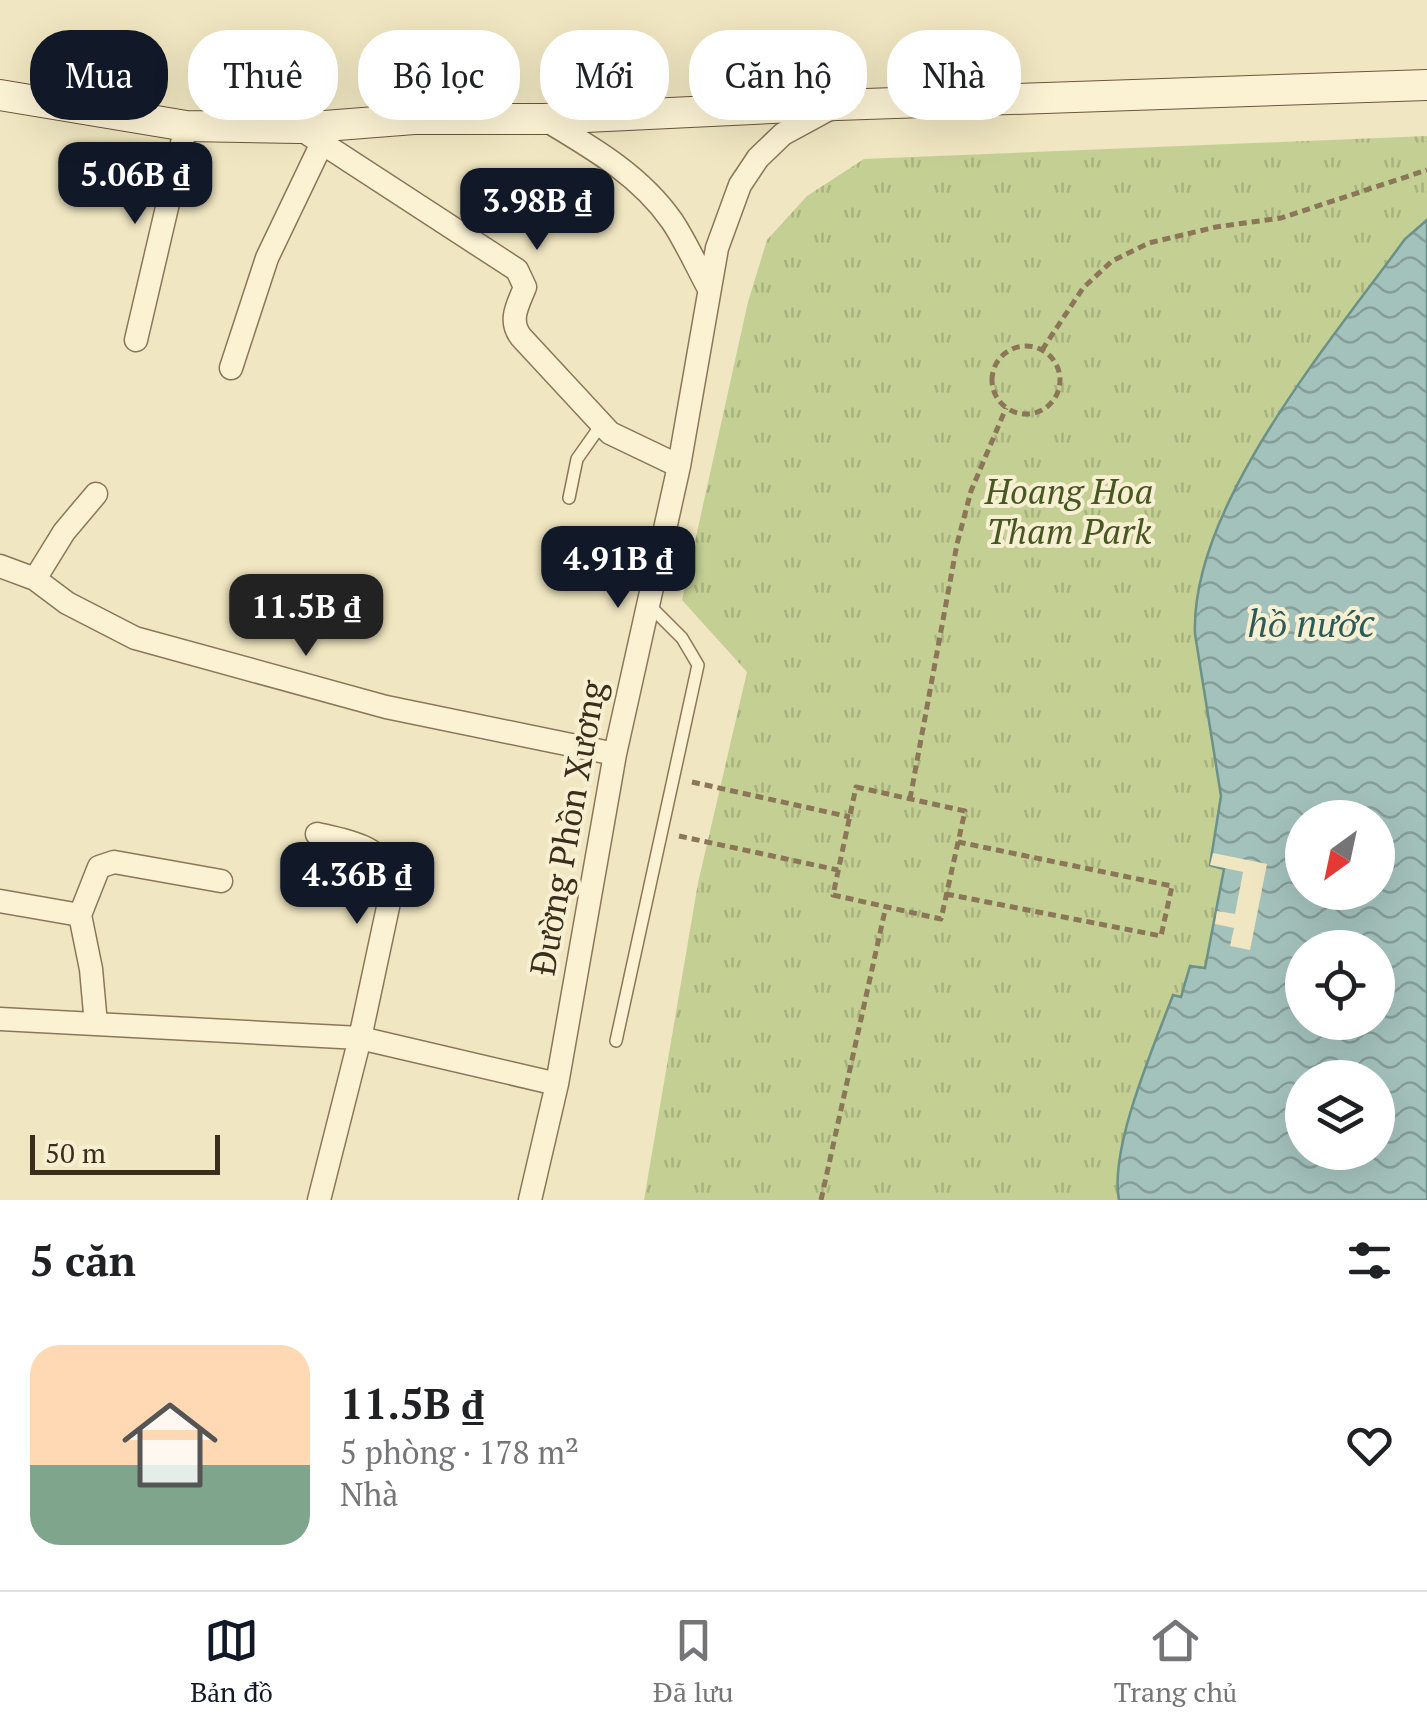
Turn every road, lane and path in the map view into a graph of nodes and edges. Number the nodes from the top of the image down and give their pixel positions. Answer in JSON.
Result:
{"nodes":[{"id":1,"x":1427,"y":85,"type":"edge"},
{"id":2,"x":0,"y":95,"type":"edge"},
{"id":3,"x":867,"y":104,"type":"edge"},
{"id":4,"x":540,"y":119,"type":"edge"},
{"id":5,"x":546,"y":120,"type":"edge"},
{"id":6,"x":809,"y":120,"type":"edge"},
{"id":7,"x":186,"y":126,"type":"junction"},
{"id":8,"x":310,"y":135,"type":"junction"},
{"id":9,"x":1427,"y":170,"type":"edge"},
{"id":10,"x":709,"y":290,"type":"junction"},
{"id":11,"x":136,"y":340,"type":"dead end"},
{"id":12,"x":1042,"y":350,"type":"junction"},
{"id":13,"x":231,"y":368,"type":"dead end"},
{"id":14,"x":1006,"y":408,"type":"junction"},
{"id":15,"x":601,"y":425,"type":"junction"},
{"id":16,"x":679,"y":466,"type":"junction"},
{"id":17,"x":96,"y":494,"type":"dead end"},
{"id":18,"x":569,"y":498,"type":"dead end"},
{"id":19,"x":0,"y":566,"type":"edge"},
{"id":20,"x":35,"y":579,"type":"junction"},
{"id":21,"x":646,"y":603,"type":"junction"},
{"id":22,"x":615,"y":754,"type":"junction"},
{"id":23,"x":673,"y":778,"type":"junction"},
{"id":24,"x":910,"y":799,"type":"junction"},
{"id":25,"x":850,"y":817,"type":"junction"},
{"id":26,"x":662,"y":832,"type":"junction"},
{"id":27,"x":317,"y":834,"type":"dead end"},
{"id":28,"x":958,"y":842,"type":"junction"},
{"id":29,"x":838,"y":870,"type":"junction"},
{"id":30,"x":221,"y":881,"type":"dead end"},
{"id":31,"x":946,"y":894,"type":"junction"},
{"id":32,"x":0,"y":901,"type":"edge"},
{"id":33,"x":886,"y":906,"type":"junction"},
{"id":34,"x":80,"y":915,"type":"junction"},
{"id":35,"x":0,"y":1019,"type":"edge"},
{"id":36,"x":96,"y":1024,"type":"junction"},
{"id":37,"x":360,"y":1038,"type":"junction"},
{"id":38,"x":616,"y":1041,"type":"dead end"},
{"id":39,"x":558,"y":1084,"type":"junction"},
{"id":40,"x":318,"y":1200,"type":"edge"},
{"id":41,"x":530,"y":1200,"type":"edge"},
{"id":42,"x":821,"y":1200,"type":"edge"}],
"edges":[{"from":1,"to":3,"type":"street"},
{"from":2,"to":7,"type":"street"},
{"from":4,"to":8,"type":"street"},
{"from":5,"to":10,"type":"street"},
{"from":6,"to":10,"type":"street","name":"Đường Phồn Xương"},
{"from":7,"to":8,"type":"street"},
{"from":7,"to":11,"type":"street"},
{"from":8,"to":13,"type":"street"},
{"from":8,"to":15,"type":"street"},
{"from":9,"to":12,"type":"path"},
{"from":10,"to":16,"type":"street","name":"Đường Phồn Xương"},
{"from":12,"to":14,"type":"path"},
{"from":12,"to":14,"type":"path"},
{"from":14,"to":24,"type":"path"},
{"from":15,"to":16,"type":"street"},
{"from":15,"to":18,"type":"lane"},
{"from":16,"to":21,"type":"street","name":"Đường Phồn Xương"},
{"from":17,"to":20,"type":"street"},
{"from":19,"to":20,"type":"street"},
{"from":20,"to":22,"type":"street"},
{"from":21,"to":22,"type":"street","name":"Đường Phồn Xương"},
{"from":21,"to":23,"type":"lane"},
{"from":22,"to":39,"type":"street","name":"Đường Phồn Xương"},
{"from":23,"to":25,"type":"path"},
{"from":23,"to":26,"type":"lane"},
{"from":24,"to":25,"type":"path"},
{"from":24,"to":28,"type":"path"},
{"from":25,"to":29,"type":"path"},
{"from":26,"to":29,"type":"path"},
{"from":26,"to":38,"type":"lane"},
{"from":27,"to":37,"type":"street"},
{"from":28,"to":31,"type":"path"},
{"from":28,"to":31,"type":"path"},
{"from":29,"to":33,"type":"path"},
{"from":30,"to":34,"type":"street"},
{"from":31,"to":33,"type":"path"},
{"from":32,"to":34,"type":"street"},
{"from":33,"to":42,"type":"path"},
{"from":34,"to":36,"type":"street"},
{"from":35,"to":36,"type":"street"},
{"from":36,"to":37,"type":"street"},
{"from":37,"to":39,"type":"street"},
{"from":37,"to":40,"type":"street"},
{"from":39,"to":41,"type":"street","name":"Đường Phồn Xương"}]}
